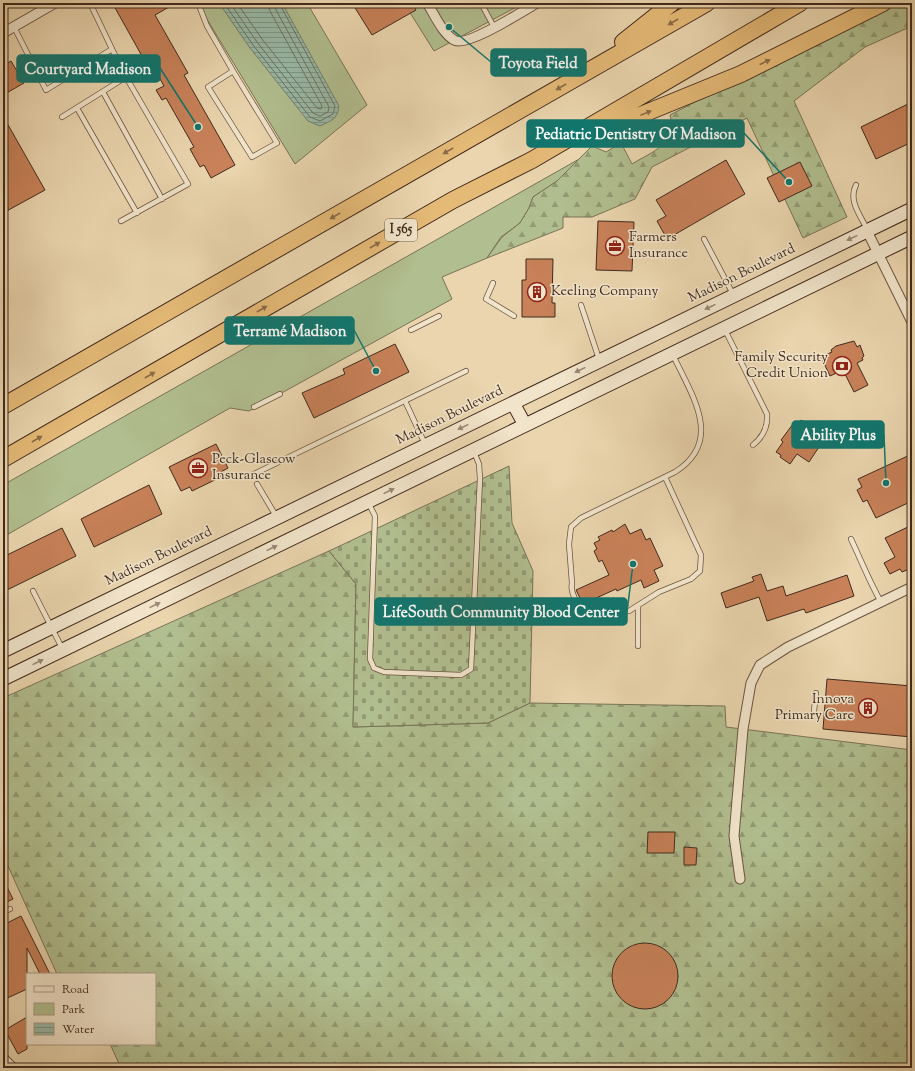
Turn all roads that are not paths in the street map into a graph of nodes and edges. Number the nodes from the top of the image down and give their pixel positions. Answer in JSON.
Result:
{"nodes":[{"id":1,"x":55,"y":3,"type":"edge"},
{"id":2,"x":90,"y":3,"type":"edge"},
{"id":3,"x":198,"y":3,"type":"edge"},
{"id":4,"x":427,"y":3,"type":"edge"},
{"id":5,"x":481,"y":3,"type":"edge"},
{"id":6,"x":537,"y":3,"type":"edge"},
{"id":7,"x":672,"y":3,"type":"edge"},
{"id":8,"x":707,"y":3,"type":"edge"},
{"id":9,"x":800,"y":3,"type":"edge"},
{"id":10,"x":884,"y":3,"type":"edge"},
{"id":11,"x":14,"y":27,"type":"junction"},
{"id":12,"x":494,"y":27,"type":"junction"},
{"id":13,"x":3,"y":33,"type":"edge"},
{"id":14,"x":112,"y":49,"type":"junction"},
{"id":15,"x":233,"y":71,"type":"junction"},
{"id":16,"x":582,"y":75,"type":"junction"},
{"id":17,"x":126,"y":77,"type":"junction"},
{"id":18,"x":103,"y":92,"type":"junction"},
{"id":19,"x":77,"y":108,"type":"junction"},
{"id":20,"x":62,"y":118,"type":"dead end"},
{"id":21,"x":532,"y":160,"type":"junction"},
{"id":22,"x":856,"y":185,"type":"dead end"},
{"id":23,"x":162,"y":199,"type":"junction"},
{"id":24,"x":912,"y":209,"type":"edge"},
{"id":25,"x":137,"y":213,"type":"junction"},
{"id":26,"x":122,"y":221,"type":"dead end"},
{"id":27,"x":868,"y":231,"type":"junction"},
{"id":28,"x":912,"y":237,"type":"edge"},
{"id":29,"x":704,"y":239,"type":"dead end"},
{"id":30,"x":879,"y":253,"type":"junction"},
{"id":31,"x":493,"y":283,"type":"dead end"},
{"id":32,"x":734,"y":296,"type":"junction"},
{"id":33,"x":581,"y":305,"type":"dead end"},
{"id":34,"x":439,"y":316,"type":"dead end"},
{"id":35,"x":514,"y":316,"type":"dead end"},
{"id":36,"x":912,"y":322,"type":"edge"},
{"id":37,"x":725,"y":328,"type":"junction"},
{"id":38,"x":411,"y":330,"type":"dead end"},
{"id":39,"x":672,"y":354,"type":"junction"},
{"id":40,"x":599,"y":361,"type":"junction"},
{"id":41,"x":466,"y":371,"type":"dead end"},
{"id":42,"x":280,"y":394,"type":"dead end"},
{"id":43,"x":405,"y":401,"type":"junction"},
{"id":44,"x":513,"y":403,"type":"junction"},
{"id":45,"x":3,"y":406,"type":"edge"},
{"id":46,"x":254,"y":407,"type":"dead end"},
{"id":47,"x":525,"y":425,"type":"junction"},
{"id":48,"x":753,"y":445,"type":"dead end"},
{"id":49,"x":426,"y":446,"type":"junction"},
{"id":50,"x":474,"y":450,"type":"junction"},
{"id":51,"x":3,"y":459,"type":"edge"},
{"id":52,"x":252,"y":475,"type":"dead end"},
{"id":53,"x":666,"y":477,"type":"junction"},
{"id":54,"x":257,"y":484,"type":"dead end"},
{"id":55,"x":368,"y":501,"type":"junction"},
{"id":56,"x":276,"y":518,"type":"junction"},
{"id":57,"x":851,"y":539,"type":"dead end"},
{"id":58,"x":912,"y":587,"type":"edge"},
{"id":59,"x":33,"y":592,"type":"dead end"},
{"id":60,"x":881,"y":602,"type":"junction"},
{"id":61,"x":638,"y":606,"type":"junction"},
{"id":62,"x":52,"y":628,"type":"junction"},
{"id":63,"x":638,"y":646,"type":"dead end"},
{"id":64,"x":63,"y":650,"type":"junction"},
{"id":65,"x":3,"y":651,"type":"edge"},
{"id":66,"x":3,"y":679,"type":"edge"},
{"id":67,"x":816,"y":693,"type":"dead end"},
{"id":68,"x":814,"y":711,"type":"dead end"},
{"id":69,"x":740,"y":879,"type":"dead end"},
{"id":70,"x":10,"y":909,"type":"dead end"},
{"id":71,"x":3,"y":912,"type":"edge"},
{"id":72,"x":3,"y":1058,"type":"edge"},
{"id":73,"x":13,"y":1068,"type":"edge"}],
"edges":[{"from":1,"to":11,"type":"street"},
{"from":2,"to":14,"type":"lane"},
{"from":3,"to":15,"type":"lane"},
{"from":4,"to":12,"type":"street"},
{"from":5,"to":12,"type":"lane"},
{"from":6,"to":12,"type":"street"},
{"from":7,"to":16,"type":"highway"},
{"from":8,"to":16,"type":"highway","one_way":true},
{"from":9,"to":21,"type":"highway","number":"I 565"},
{"from":21,"to":10,"type":"highway","one_way":true},
{"from":11,"to":13,"type":"street"},
{"from":11,"to":14,"type":"lane"},
{"from":14,"to":17,"type":"lane"},
{"from":15,"to":15,"type":"lane"},
{"from":16,"to":45,"type":"highway","one_way":true},
{"from":17,"to":18,"type":"lane"},
{"from":17,"to":23,"type":"lane"},
{"from":18,"to":19,"type":"lane"},
{"from":18,"to":23,"type":"lane"},
{"from":19,"to":20,"type":"lane"},
{"from":19,"to":25,"type":"lane"},
{"from":51,"to":21,"type":"highway","number":"I 565","one_way":true},
{"from":22,"to":27,"type":"lane"},
{"from":23,"to":25,"type":"lane"},
{"from":24,"to":27,"type":"main road","name":"Madison Boulevard"},
{"from":25,"to":26,"type":"lane"},
{"from":27,"to":30,"type":"street"},
{"from":27,"to":32,"type":"main road","name":"Madison Boulevard","one_way":true},
{"from":28,"to":30,"type":"main road"},
{"from":29,"to":32,"type":"lane"},
{"from":30,"to":36,"type":"street"},
{"from":30,"to":37,"type":"main road"},
{"from":31,"to":35,"type":"lane"},
{"from":32,"to":40,"type":"main road","name":"Madison Boulevard","one_way":true},
{"from":33,"to":40,"type":"lane"},
{"from":34,"to":38,"type":"lane"},
{"from":37,"to":39,"type":"main road"},
{"from":37,"to":48,"type":"lane"},
{"from":39,"to":47,"type":"main road"},
{"from":39,"to":53,"type":"lane"},
{"from":40,"to":44,"type":"main road","name":"Madison Boulevard","one_way":true},
{"from":41,"to":43,"type":"lane"},
{"from":42,"to":46,"type":"lane"},
{"from":43,"to":49,"type":"lane"},
{"from":43,"to":52,"type":"lane"},
{"from":44,"to":47,"type":"main road"},
{"from":44,"to":49,"type":"main road","name":"Madison Boulevard","one_way":true},
{"from":47,"to":50,"type":"main road"},
{"from":49,"to":56,"type":"main road","name":"Madison Boulevard"},
{"from":55,"to":50,"type":"main road","one_way":true},
{"from":50,"to":55,"type":"lane"},
{"from":53,"to":61,"type":"lane"},
{"from":53,"to":61,"type":"lane"},
{"from":54,"to":56,"type":"lane"},
{"from":64,"to":55,"type":"main road","one_way":true},
{"from":56,"to":62,"type":"main road","name":"Madison Boulevard"},
{"from":57,"to":60,"type":"lane"},
{"from":58,"to":60,"type":"street"},
{"from":59,"to":62,"type":"lane"},
{"from":60,"to":69,"type":"street"},
{"from":61,"to":63,"type":"lane"},
{"from":62,"to":64,"type":"lane"},
{"from":62,"to":65,"type":"main road","name":"Madison Boulevard"},
{"from":66,"to":64,"type":"main road","one_way":true},
{"from":67,"to":68,"type":"lane"},
{"from":70,"to":71,"type":"lane"},
{"from":72,"to":73,"type":"street"}]}
